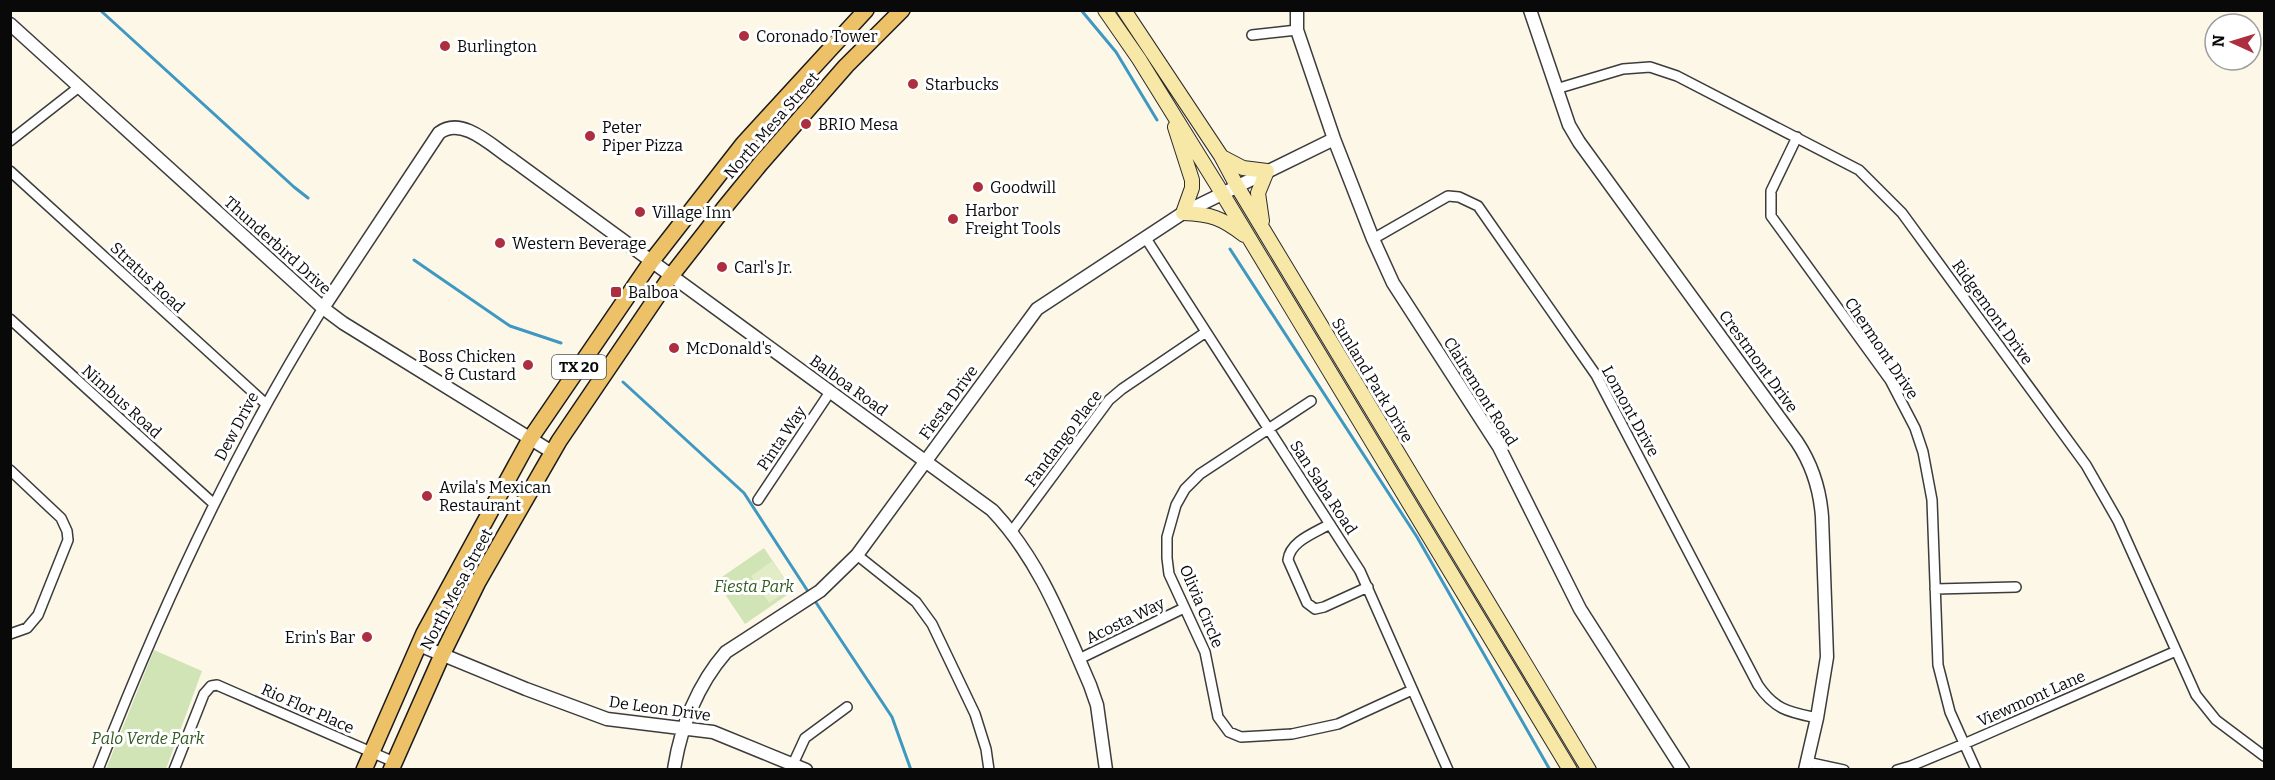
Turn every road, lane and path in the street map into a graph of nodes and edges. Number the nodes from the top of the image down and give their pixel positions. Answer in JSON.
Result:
{"nodes":[{"id":1,"x":866,"y":10,"type":"edge"},
{"id":2,"x":1105,"y":10,"type":"edge"},
{"id":3,"x":1296,"y":10,"type":"edge"},
{"id":4,"x":1530,"y":10,"type":"edge"},
{"id":5,"x":896,"y":12,"type":"edge"},
{"id":6,"x":1126,"y":13,"type":"edge"},
{"id":7,"x":10,"y":24,"type":"edge"},
{"id":8,"x":1116,"y":25,"type":"junction"},
{"id":9,"x":1297,"y":30,"type":"junction"},
{"id":10,"x":1252,"y":34,"type":"dead end"},
{"id":11,"x":79,"y":87,"type":"junction"},
{"id":12,"x":1556,"y":89,"type":"junction"},
{"id":13,"x":1170,"y":108,"type":"junction"},
{"id":14,"x":450,"y":126,"type":"joint"},
{"id":15,"x":1797,"y":137,"type":"junction"},
{"id":16,"x":1334,"y":139,"type":"junction"},
{"id":17,"x":10,"y":141,"type":"edge"},
{"id":18,"x":742,"y":144,"type":"junction"},
{"id":19,"x":1221,"y":156,"type":"junction"},
{"id":20,"x":761,"y":163,"type":"junction"},
{"id":21,"x":10,"y":171,"type":"edge"},
{"id":22,"x":1267,"y":171,"type":"junction"},
{"id":23,"x":1237,"y":186,"type":"junction"},
{"id":24,"x":1222,"y":193,"type":"junction"},
{"id":25,"x":1183,"y":213,"type":"junction"},
{"id":26,"x":1263,"y":228,"type":"junction"},
{"id":27,"x":1145,"y":237,"type":"junction"},
{"id":28,"x":1373,"y":239,"type":"junction"},
{"id":29,"x":1251,"y":240,"type":"junction"},
{"id":30,"x":651,"y":262,"type":"junction"},
{"id":31,"x":670,"y":276,"type":"junction"},
{"id":32,"x":323,"y":308,"type":"junction"},
{"id":33,"x":10,"y":319,"type":"edge"},
{"id":34,"x":1206,"y":332,"type":"junction"},
{"id":35,"x":830,"y":392,"type":"junction"},
{"id":36,"x":1311,"y":401,"type":"dead end"},
{"id":37,"x":266,"y":404,"type":"junction"},
{"id":38,"x":1268,"y":428,"type":"junction"},
{"id":39,"x":530,"y":439,"type":"junction"},
{"id":40,"x":552,"y":452,"type":"junction"},
{"id":41,"x":926,"y":461,"type":"junction"},
{"id":42,"x":10,"y":470,"type":"edge"},
{"id":43,"x":758,"y":500,"type":"dead end"},
{"id":44,"x":214,"y":504,"type":"junction"},
{"id":45,"x":1330,"y":524,"type":"junction"},
{"id":46,"x":1012,"y":531,"type":"junction"},
{"id":47,"x":857,"y":555,"type":"junction"},
{"id":48,"x":1368,"y":587,"type":"junction"},
{"id":49,"x":2016,"y":587,"type":"dead end"},
{"id":50,"x":1935,"y":589,"type":"junction"},
{"id":51,"x":1184,"y":608,"type":"junction"},
{"id":52,"x":10,"y":634,"type":"edge"},
{"id":53,"x":419,"y":645,"type":"junction"},
{"id":54,"x":2176,"y":651,"type":"junction"},
{"id":55,"x":442,"y":655,"type":"junction"},
{"id":56,"x":1079,"y":659,"type":"junction"},
{"id":57,"x":1412,"y":690,"type":"junction"},
{"id":58,"x":847,"y":708,"type":"dead end"},
{"id":59,"x":1817,"y":718,"type":"junction"},
{"id":60,"x":683,"y":727,"type":"junction"},
{"id":61,"x":1964,"y":744,"type":"junction"},
{"id":62,"x":371,"y":752,"type":"junction"},
{"id":63,"x":2265,"y":756,"type":"edge"},
{"id":64,"x":793,"y":764,"type":"junction"},
{"id":65,"x":392,"y":766,"type":"edge"},
{"id":66,"x":1806,"y":766,"type":"edge"},
{"id":67,"x":98,"y":770,"type":"edge"},
{"id":68,"x":174,"y":770,"type":"edge"},
{"id":69,"x":364,"y":770,"type":"edge"},
{"id":70,"x":674,"y":770,"type":"edge"},
{"id":71,"x":806,"y":770,"type":"edge"},
{"id":72,"x":989,"y":770,"type":"edge"},
{"id":73,"x":1106,"y":770,"type":"edge"},
{"id":74,"x":1448,"y":770,"type":"edge"},
{"id":75,"x":1570,"y":770,"type":"edge"},
{"id":76,"x":1589,"y":770,"type":"edge"},
{"id":77,"x":1683,"y":770,"type":"edge"},
{"id":78,"x":1844,"y":770,"type":"edge"},
{"id":79,"x":1897,"y":770,"type":"edge"},
{"id":80,"x":1976,"y":770,"type":"edge"}],
"edges":[{"from":1,"to":18,"type":"main road","name":"North Mesa Street","number":"TX 20"},
{"from":2,"to":8,"type":"main road","name":"Sunland Park Drive"},
{"from":3,"to":9,"type":"street","name":"Clairemont Road"},
{"from":4,"to":12,"type":"street","name":"Crestmont Drive"},
{"from":5,"to":20,"type":"main road","name":"North Mesa Street","number":"TX 20"},
{"from":6,"to":8,"type":"main road"},
{"from":6,"to":19,"type":"main road","name":"Sunland Park Drive"},
{"from":7,"to":11,"type":"street","name":"Thunderbird Drive"},
{"from":8,"to":13,"type":"main road","name":"Sunland Park Drive"},
{"from":9,"to":10,"type":"street"},
{"from":9,"to":16,"type":"street","name":"Clairemont Road"},
{"from":11,"to":17,"type":"street"},
{"from":11,"to":32,"type":"street","name":"Thunderbird Drive"},
{"from":12,"to":15,"type":"street","name":"Ridgemont Drive"},
{"from":12,"to":59,"type":"street","name":"Crestmont Drive"},
{"from":13,"to":24,"type":"main road","name":"Sunland Park Drive"},
{"from":13,"to":25,"type":"main road"},
{"from":14,"to":30,"type":"street","name":"Balboa Road"},
{"from":14,"to":32,"type":"street","name":"Dew Drive"},
{"from":15,"to":50,"type":"street","name":"Chermont Drive"},
{"from":15,"to":54,"type":"street","name":"Ridgemont Drive"},
{"from":16,"to":22,"type":"street","name":"Fiesta Drive"},
{"from":16,"to":28,"type":"street","name":"Clairemont Road"},
{"from":18,"to":20,"type":"main road"},
{"from":18,"to":30,"type":"main road","name":"North Mesa Street","number":"TX 20"},
{"from":19,"to":22,"type":"main road"},
{"from":19,"to":23,"type":"main road","name":"Sunland Park Drive"},
{"from":20,"to":31,"type":"main road","name":"North Mesa Street","number":"TX 20"},
{"from":21,"to":37,"type":"street","name":"Stratus Road"},
{"from":22,"to":23,"type":"street","name":"Fiesta Drive"},
{"from":22,"to":26,"type":"main road"},
{"from":23,"to":24,"type":"street","name":"Fiesta Drive"},
{"from":23,"to":26,"type":"main road","name":"Sunland Park Drive"},
{"from":24,"to":25,"type":"street","name":"Fiesta Drive"},
{"from":24,"to":29,"type":"main road","name":"Sunland Park Drive"},
{"from":25,"to":27,"type":"street","name":"Fiesta Drive"},
{"from":25,"to":29,"type":"main road"},
{"from":26,"to":76,"type":"main road","name":"Sunland Park Drive"},
{"from":27,"to":34,"type":"street","name":"San Saba Road"},
{"from":27,"to":41,"type":"street","name":"Fiesta Drive"},
{"from":28,"to":59,"type":"street","name":"Lomont Drive"},
{"from":28,"to":77,"type":"street","name":"Clairemont Road"},
{"from":29,"to":75,"type":"main road","name":"Sunland Park Drive"},
{"from":30,"to":31,"type":"street","name":"Balboa Road"},
{"from":30,"to":39,"type":"main road","name":"North Mesa Street","number":"TX 20"},
{"from":31,"to":35,"type":"street","name":"Balboa Road"},
{"from":31,"to":40,"type":"main road","name":"North Mesa Street","number":"TX 20"},
{"from":32,"to":37,"type":"street","name":"Dew Drive"},
{"from":32,"to":39,"type":"street","name":"Thunderbird Drive"},
{"from":33,"to":44,"type":"street","name":"Nimbus Road"},
{"from":34,"to":38,"type":"street","name":"San Saba Road"},
{"from":34,"to":46,"type":"street","name":"Fandango Place"},
{"from":35,"to":41,"type":"street","name":"Balboa Road"},
{"from":35,"to":43,"type":"street","name":"Pinta Way"},
{"from":36,"to":38,"type":"street","name":"Olivia Circle"},
{"from":37,"to":44,"type":"street","name":"Dew Drive"},
{"from":38,"to":45,"type":"street","name":"San Saba Road"},
{"from":38,"to":51,"type":"street","name":"Olivia Circle"},
{"from":39,"to":40,"type":"street","name":"Thunderbird Drive"},
{"from":39,"to":53,"type":"main road","name":"North Mesa Street","number":"TX 20"},
{"from":40,"to":55,"type":"main road","name":"North Mesa Street","number":"TX 20"},
{"from":41,"to":46,"type":"street","name":"Balboa Road"},
{"from":41,"to":47,"type":"street","name":"Fiesta Drive"},
{"from":42,"to":52,"type":"street"},
{"from":44,"to":67,"type":"street","name":"Dew Drive"},
{"from":45,"to":48,"type":"street","name":"San Saba Road"},
{"from":45,"to":48,"type":"street"},
{"from":46,"to":56,"type":"street","name":"Balboa Road"},
{"from":47,"to":60,"type":"street","name":"Fiesta Drive"},
{"from":47,"to":72,"type":"street"},
{"from":48,"to":57,"type":"street","name":"San Saba Road"},
{"from":49,"to":50,"type":"street"},
{"from":50,"to":61,"type":"street","name":"Chermont Drive"},
{"from":51,"to":56,"type":"street","name":"Acosta Way"},
{"from":51,"to":57,"type":"street","name":"Olivia Circle"},
{"from":53,"to":55,"type":"street","name":"De Leon Drive"},
{"from":53,"to":62,"type":"main road","name":"North Mesa Street","number":"TX 20"},
{"from":54,"to":61,"type":"street","name":"Viewmont Lane"},
{"from":54,"to":63,"type":"street","name":"Ridgemont Drive"},
{"from":55,"to":60,"type":"street","name":"De Leon Drive"},
{"from":55,"to":65,"type":"main road","name":"North Mesa Street","number":"TX 20"},
{"from":56,"to":73,"type":"street","name":"Balboa Road"},
{"from":57,"to":74,"type":"street","name":"San Saba Road"},
{"from":58,"to":64,"type":"street"},
{"from":59,"to":66,"type":"street","name":"Crestmont Drive"},
{"from":60,"to":64,"type":"street","name":"De Leon Drive"},
{"from":60,"to":70,"type":"street","name":"Fiesta Drive"},
{"from":61,"to":79,"type":"street","name":"Viewmont Lane"},
{"from":61,"to":80,"type":"street","name":"Chermont Drive"},
{"from":62,"to":65,"type":"street","name":"Rio Flor Place"},
{"from":62,"to":68,"type":"street","name":"Rio Flor Place"},
{"from":62,"to":69,"type":"main road","name":"North Mesa Street","number":"TX 20"},
{"from":64,"to":71,"type":"street","name":"De Leon Drive"},
{"from":66,"to":78,"type":"street"}]}
